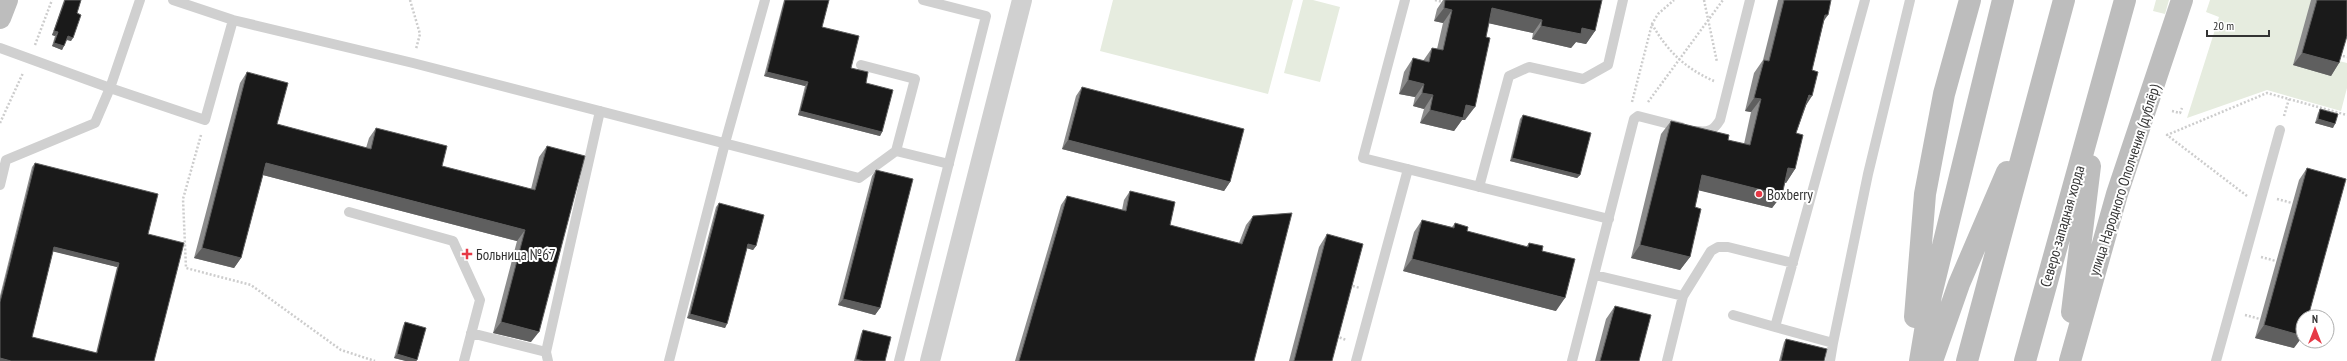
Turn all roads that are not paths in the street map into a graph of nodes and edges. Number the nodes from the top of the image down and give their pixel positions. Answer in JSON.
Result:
{"nodes":[{"id":1,"x":7,"y":0,"type":"edge"},
{"id":2,"x":140,"y":0,"type":"edge"},
{"id":3,"x":173,"y":0,"type":"edge"},
{"id":4,"x":765,"y":0,"type":"edge"},
{"id":5,"x":923,"y":0,"type":"edge"},
{"id":6,"x":1022,"y":0,"type":"edge"},
{"id":7,"x":1404,"y":0,"type":"edge"},
{"id":8,"x":1623,"y":0,"type":"edge"},
{"id":9,"x":1750,"y":0,"type":"edge"},
{"id":10,"x":1865,"y":0,"type":"edge"},
{"id":11,"x":1910,"y":0,"type":"edge"},
{"id":12,"x":1970,"y":0,"type":"edge"},
{"id":13,"x":2003,"y":0,"type":"edge"},
{"id":14,"x":2064,"y":0,"type":"edge"},
{"id":15,"x":2125,"y":0,"type":"edge"},
{"id":16,"x":2182,"y":0,"type":"edge"},
{"id":17,"x":0,"y":18,"type":"edge"},
{"id":18,"x":233,"y":20,"type":"junction"},
{"id":19,"x":0,"y":48,"type":"edge"},
{"id":20,"x":861,"y":65,"type":"dead end"},
{"id":21,"x":110,"y":88,"type":"junction"},
{"id":22,"x":2099,"y":92,"type":"junction"},
{"id":23,"x":600,"y":111,"type":"junction"},
{"id":24,"x":2031,"y":122,"type":"junction"},
{"id":25,"x":2280,"y":130,"type":"dead end"},
{"id":26,"x":725,"y":144,"type":"junction"},
{"id":27,"x":896,"y":152,"type":"junction"},
{"id":28,"x":949,"y":164,"type":"junction"},
{"id":29,"x":1408,"y":170,"type":"junction"},
{"id":30,"x":0,"y":185,"type":"edge"},
{"id":31,"x":1480,"y":187,"type":"junction"},
{"id":32,"x":349,"y":212,"type":"dead end"},
{"id":33,"x":1609,"y":219,"type":"junction"},
{"id":34,"x":1793,"y":263,"type":"junction"},
{"id":35,"x":1595,"y":275,"type":"junction"},
{"id":36,"x":1683,"y":296,"type":"junction"},
{"id":37,"x":1734,"y":315,"type":"dead end"},
{"id":38,"x":1775,"y":327,"type":"junction"},
{"id":39,"x":471,"y":334,"type":"junction"},
{"id":40,"x":1833,"y":343,"type":"junction"},
{"id":41,"x":547,"y":357,"type":"edge"},
{"id":42,"x":464,"y":361,"type":"edge"},
{"id":43,"x":669,"y":361,"type":"edge"},
{"id":44,"x":899,"y":361,"type":"edge"},
{"id":45,"x":930,"y":361,"type":"edge"},
{"id":46,"x":1356,"y":361,"type":"edge"},
{"id":47,"x":1572,"y":361,"type":"edge"},
{"id":48,"x":1667,"y":361,"type":"edge"},
{"id":49,"x":1830,"y":361,"type":"edge"},
{"id":50,"x":1913,"y":361,"type":"edge"},
{"id":51,"x":1920,"y":361,"type":"edge"},
{"id":52,"x":1932,"y":361,"type":"edge"},
{"id":53,"x":1967,"y":361,"type":"edge"},
{"id":54,"x":2025,"y":361,"type":"edge"},
{"id":55,"x":2066,"y":361,"type":"edge"},
{"id":56,"x":2070,"y":361,"type":"edge"},
{"id":57,"x":2216,"y":361,"type":"edge"}],
"edges":[{"from":1,"to":17,"type":"main road"},
{"from":2,"to":21,"type":"lane"},
{"from":3,"to":18,"type":"lane"},
{"from":4,"to":26,"type":"lane"},
{"from":5,"to":28,"type":"lane"},
{"from":6,"to":45,"type":"street"},
{"from":7,"to":29,"type":"lane"},
{"from":8,"to":31,"type":"lane"},
{"from":9,"to":33,"type":"lane"},
{"from":10,"to":34,"type":"lane"},
{"from":11,"to":40,"type":"lane"},
{"from":12,"to":50,"type":"main road"},
{"from":13,"to":51,"type":"main road"},
{"from":14,"to":24,"type":"main road"},
{"from":15,"to":22,"type":"main road"},
{"from":16,"to":56,"type":"main road","name":"улица Народного Ополчения (дублёр)"},
{"from":18,"to":21,"type":"lane"},
{"from":18,"to":23,"type":"lane"},
{"from":19,"to":21,"type":"lane"},
{"from":20,"to":27,"type":"lane"},
{"from":21,"to":30,"type":"lane"},
{"from":22,"to":54,"type":"main road","name":"Северо-западная хорда"},
{"from":22,"to":55,"type":"main road"},
{"from":23,"to":26,"type":"lane"},
{"from":23,"to":41,"type":"lane"},
{"from":24,"to":52,"type":"main road"},
{"from":24,"to":53,"type":"main road"},
{"from":25,"to":57,"type":"lane"},
{"from":26,"to":27,"type":"lane"},
{"from":26,"to":43,"type":"lane"},
{"from":27,"to":28,"type":"lane"},
{"from":28,"to":44,"type":"lane"},
{"from":29,"to":31,"type":"lane"},
{"from":29,"to":46,"type":"lane"},
{"from":31,"to":33,"type":"lane"},
{"from":32,"to":39,"type":"lane"},
{"from":33,"to":35,"type":"lane"},
{"from":34,"to":36,"type":"lane"},
{"from":34,"to":38,"type":"lane"},
{"from":35,"to":36,"type":"lane"},
{"from":35,"to":47,"type":"lane"},
{"from":36,"to":48,"type":"lane"},
{"from":37,"to":38,"type":"lane"},
{"from":38,"to":40,"type":"lane"},
{"from":39,"to":41,"type":"lane"},
{"from":39,"to":42,"type":"lane"},
{"from":40,"to":49,"type":"lane"}]}
